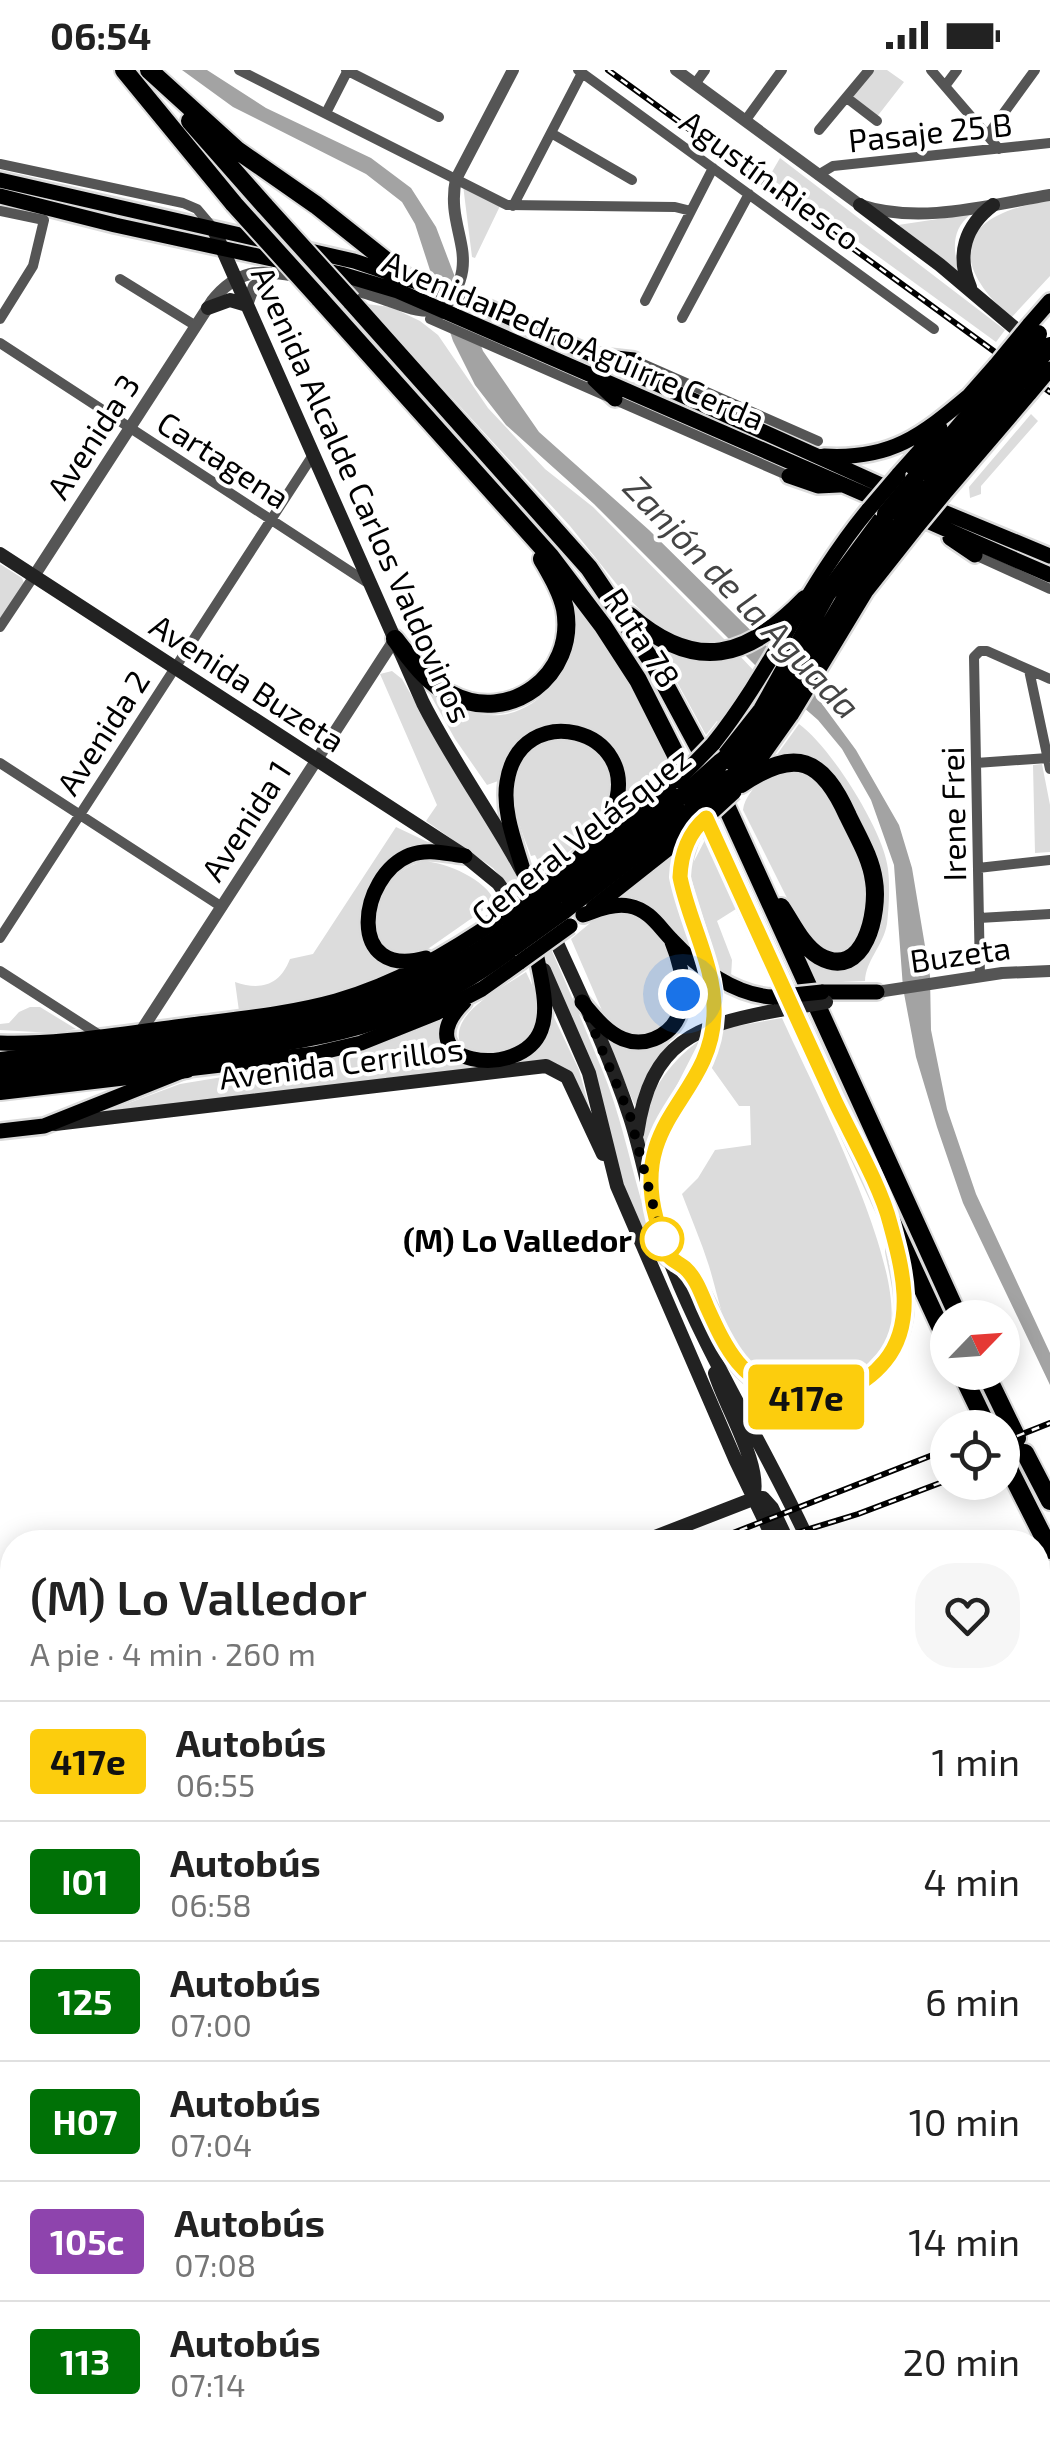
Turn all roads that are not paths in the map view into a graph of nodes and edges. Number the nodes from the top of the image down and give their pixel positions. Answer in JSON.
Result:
{"nodes":[{"id":1,"x":124,"y":70,"type":"edge"},
{"id":2,"x":148,"y":70,"type":"edge"},
{"id":3,"x":239,"y":70,"type":"edge"},
{"id":4,"x":347,"y":70,"type":"edge"},
{"id":5,"x":513,"y":70,"type":"edge"},
{"id":6,"x":676,"y":70,"type":"edge"},
{"id":7,"x":705,"y":70,"type":"edge"},
{"id":8,"x":782,"y":70,"type":"edge"},
{"id":9,"x":869,"y":70,"type":"edge"},
{"id":10,"x":931,"y":70,"type":"edge"},
{"id":11,"x":957,"y":70,"type":"edge"},
{"id":12,"x":1035,"y":70,"type":"edge"},
{"id":13,"x":580,"y":72,"type":"edge"},
{"id":14,"x":695,"y":84,"type":"junction"},
{"id":15,"x":945,"y":86,"type":"junction"},
{"id":16,"x":847,"y":98,"type":"junction"},
{"id":17,"x":326,"y":113,"type":"junction"},
{"id":18,"x":439,"y":117,"type":"dead end"},
{"id":19,"x":744,"y":121,"type":"junction"},
{"id":20,"x":876,"y":121,"type":"dead end"},
{"id":21,"x":818,"y":130,"type":"dead end"},
{"id":22,"x":551,"y":132,"type":"junction"},
{"id":23,"x":987,"y":136,"type":"junction"},
{"id":24,"x":1050,"y":144,"type":"edge"},
{"id":25,"x":999,"y":149,"type":"junction"},
{"id":26,"x":0,"y":164,"type":"edge"},
{"id":27,"x":713,"y":168,"type":"junction"},
{"id":28,"x":818,"y":175,"type":"junction"},
{"id":29,"x":456,"y":179,"type":"junction"},
{"id":30,"x":0,"y":180,"type":"edge"},
{"id":31,"x":632,"y":180,"type":"dead end"},
{"id":32,"x":749,"y":194,"type":"junction"},
{"id":33,"x":1050,"y":195,"type":"edge"},
{"id":34,"x":0,"y":196,"type":"edge"},
{"id":35,"x":993,"y":204,"type":"junction"},
{"id":36,"x":860,"y":205,"type":"junction"},
{"id":37,"x":513,"y":206,"type":"junction"},
{"id":38,"x":0,"y":211,"type":"edge"},
{"id":39,"x":691,"y":211,"type":"junction"},
{"id":40,"x":64,"y":213,"type":"junction"},
{"id":41,"x":44,"y":220,"type":"junction"},
{"id":42,"x":214,"y":230,"type":"junction"},
{"id":43,"x":222,"y":247,"type":"junction"},
{"id":44,"x":274,"y":273,"type":"junction"},
{"id":45,"x":404,"y":275,"type":"junction"},
{"id":46,"x":120,"y":279,"type":"dead end"},
{"id":47,"x":236,"y":280,"type":"junction"},
{"id":48,"x":461,"y":290,"type":"junction"},
{"id":49,"x":974,"y":292,"type":"junction"},
{"id":50,"x":644,"y":301,"type":"dead end"},
{"id":51,"x":1050,"y":301,"type":"edge"},
{"id":52,"x":247,"y":305,"type":"junction"},
{"id":53,"x":208,"y":308,"type":"junction"},
{"id":54,"x":436,"y":313,"type":"junction"},
{"id":55,"x":682,"y":318,"type":"dead end"},
{"id":56,"x":0,"y":319,"type":"edge"},
{"id":57,"x":196,"y":326,"type":"junction"},
{"id":58,"x":934,"y":329,"type":"dead end"},
{"id":59,"x":1042,"y":332,"type":"edge"},
{"id":60,"x":0,"y":343,"type":"edge"},
{"id":61,"x":1050,"y":358,"type":"edge"},
{"id":62,"x":634,"y":360,"type":"joint"},
{"id":63,"x":586,"y":362,"type":"junction"},
{"id":64,"x":1050,"y":369,"type":"edge"},
{"id":65,"x":1013,"y":378,"type":"junction"},
{"id":66,"x":686,"y":391,"type":"junction"},
{"id":67,"x":970,"y":394,"type":"junction"},
{"id":68,"x":615,"y":400,"type":"junction"},
{"id":69,"x":130,"y":428,"type":"junction"},
{"id":70,"x":815,"y":448,"type":"junction"},
{"id":71,"x":314,"y":455,"type":"junction"},
{"id":72,"x":789,"y":476,"type":"joint"},
{"id":73,"x":843,"y":484,"type":"junction"},
{"id":74,"x":922,"y":484,"type":"junction"},
{"id":75,"x":512,"y":512,"type":"junction"},
{"id":76,"x":893,"y":518,"type":"junction"},
{"id":77,"x":271,"y":519,"type":"junction"},
{"id":78,"x":934,"y":524,"type":"junction"},
{"id":79,"x":1045,"y":551,"type":"edge"},
{"id":80,"x":0,"y":554,"type":"edge"},
{"id":81,"x":975,"y":556,"type":"joint"},
{"id":82,"x":1050,"y":575,"type":"edge"},
{"id":83,"x":34,"y":576,"type":"junction"},
{"id":84,"x":370,"y":584,"type":"junction"},
{"id":85,"x":1050,"y":589,"type":"edge"},
{"id":86,"x":612,"y":598,"type":"junction"},
{"id":87,"x":805,"y":600,"type":"joint"},
{"id":88,"x":0,"y":628,"type":"edge"},
{"id":89,"x":395,"y":639,"type":"junction"},
{"id":90,"x":790,"y":656,"type":"junction"},
{"id":91,"x":174,"y":667,"type":"junction"},
{"id":92,"x":1029,"y":670,"type":"junction"},
{"id":93,"x":1050,"y":680,"type":"edge"},
{"id":94,"x":776,"y":698,"type":"junction"},
{"id":95,"x":317,"y":759,"type":"junction"},
{"id":96,"x":0,"y":762,"type":"edge"},
{"id":97,"x":976,"y":763,"type":"junction"},
{"id":98,"x":1049,"y":764,"type":"edge"},
{"id":99,"x":728,"y":772,"type":"junction"},
{"id":100,"x":689,"y":808,"type":"junction"},
{"id":101,"x":79,"y":814,"type":"junction"},
{"id":102,"x":465,"y":856,"type":"junction"},
{"id":103,"x":1050,"y":860,"type":"edge"},
{"id":104,"x":574,"y":864,"type":"junction"},
{"id":105,"x":978,"y":868,"type":"junction"},
{"id":106,"x":524,"y":873,"type":"junction"},
{"id":107,"x":757,"y":876,"type":"junction"},
{"id":108,"x":564,"y":906,"type":"junction"},
{"id":109,"x":222,"y":907,"type":"junction"},
{"id":110,"x":1050,"y":914,"type":"edge"},
{"id":111,"x":978,"y":918,"type":"junction"},
{"id":112,"x":0,"y":938,"type":"edge"},
{"id":113,"x":670,"y":939,"type":"junction"},
{"id":114,"x":510,"y":940,"type":"junction"},
{"id":115,"x":467,"y":941,"type":"junction"},
{"id":116,"x":536,"y":952,"type":"junction"},
{"id":117,"x":0,"y":971,"type":"edge"},
{"id":118,"x":1050,"y":971,"type":"edge"},
{"id":119,"x":980,"y":976,"type":"junction"},
{"id":120,"x":482,"y":988,"type":"junction"},
{"id":121,"x":877,"y":992,"type":"joint"},
{"id":122,"x":582,"y":1002,"type":"junction"},
{"id":123,"x":777,"y":1003,"type":"junction"},
{"id":124,"x":141,"y":1031,"type":"junction"},
{"id":125,"x":102,"y":1037,"type":"junction"},
{"id":126,"x":30,"y":1044,"type":"joint"},
{"id":127,"x":0,"y":1046,"type":"edge"},
{"id":128,"x":0,"y":1060,"type":"edge"},
{"id":129,"x":187,"y":1068,"type":"junction"},
{"id":130,"x":0,"y":1078,"type":"edge"},
{"id":131,"x":0,"y":1091,"type":"edge"},
{"id":132,"x":44,"y":1126,"type":"junction"},
{"id":133,"x":0,"y":1131,"type":"edge"},
{"id":134,"x":636,"y":1140,"type":"junction"},
{"id":135,"x":617,"y":1186,"type":"junction"},
{"id":136,"x":651,"y":1200,"type":"junction"},
{"id":137,"x":890,"y":1220,"type":"junction"},
{"id":138,"x":668,"y":1257,"type":"junction"},
{"id":139,"x":952,"y":1300,"type":"edge"},
{"id":140,"x":930,"y":1306,"type":"edge"},
{"id":141,"x":706,"y":1343,"type":"junction"},
{"id":142,"x":994,"y":1390,"type":"edge"},
{"id":143,"x":1020,"y":1491,"type":"edge"},
{"id":144,"x":752,"y":1499,"type":"junction"},
{"id":145,"x":1050,"y":1501,"type":"edge"},
{"id":146,"x":673,"y":1530,"type":"edge"},
{"id":147,"x":768,"y":1530,"type":"edge"},
{"id":148,"x":782,"y":1530,"type":"edge"},
{"id":149,"x":803,"y":1530,"type":"edge"},
{"id":150,"x":1040,"y":1530,"type":"edge"}],
"edges":[{"from":1,"to":75,"type":"highway","name":"Ruta 78","bridge":true},
{"from":2,"to":45,"type":"highway"},
{"from":2,"to":86,"type":"highway","name":"Ruta 78","bridge":true},
{"from":3,"to":17,"type":"street"},
{"from":4,"to":17,"type":"street"},
{"from":4,"to":18,"type":"street"},
{"from":5,"to":29,"type":"street"},
{"from":6,"to":14,"type":"street"},
{"from":7,"to":14,"type":"street"},
{"from":8,"to":19,"type":"street"},
{"from":9,"to":16,"type":"street"},
{"from":10,"to":15,"type":"street"},
{"from":11,"to":15,"type":"street"},
{"from":12,"to":23,"type":"street"},
{"from":13,"to":22,"type":"street"},
{"from":13,"to":27,"type":"street","name":"Agustín Riesco"},
{"from":14,"to":19,"type":"street"},
{"from":15,"to":23,"type":"street"},
{"from":16,"to":20,"type":"street"},
{"from":16,"to":21,"type":"street"},
{"from":17,"to":29,"type":"street"},
{"from":19,"to":28,"type":"street"},
{"from":22,"to":31,"type":"street"},
{"from":22,"to":37,"type":"street"},
{"from":23,"to":25,"type":"street"},
{"from":24,"to":25,"type":"street","name":"Pasaje 25 B"},
{"from":25,"to":28,"type":"street","name":"Pasaje 25 B"},
{"from":26,"to":42,"type":"street","name":"Avenida Pedro Aguirre Cerda"},
{"from":27,"to":32,"type":"street","name":"Agustín Riesco"},
{"from":27,"to":39,"type":"street"},
{"from":28,"to":36,"type":"street"},
{"from":29,"to":37,"type":"street"},
{"from":29,"to":48,"type":"street"},
{"from":30,"to":42,"type":"main road","name":"Avenida Pedro Aguirre Cerda"},
{"from":32,"to":55,"type":"street"},
{"from":32,"to":58,"type":"street","name":"Agustín Riesco"},
{"from":33,"to":35,"type":"street"},
{"from":34,"to":40,"type":"main road","name":"Avenida Pedro Aguirre Cerda"},
{"from":35,"to":36,"type":"street"},
{"from":35,"to":49,"type":"main road"},
{"from":36,"to":49,"type":"main road"},
{"from":37,"to":39,"type":"street"},
{"from":38,"to":41,"type":"street"},
{"from":39,"to":50,"type":"street"},
{"from":40,"to":41,"type":"main road"},
{"from":40,"to":43,"type":"main road","name":"Avenida Pedro Aguirre Cerda"},
{"from":41,"to":56,"type":"street"},
{"from":42,"to":43,"type":"main road","name":"Avenida Alcalde Carlos Valdovinos"},
{"from":42,"to":45,"type":"main road","name":"Avenida Pedro Aguirre Cerda"},
{"from":43,"to":47,"type":"main road","name":"Avenida Alcalde Carlos Valdovinos"},
{"from":43,"to":54,"type":"main road","name":"Avenida Pedro Aguirre Cerda"},
{"from":44,"to":47,"type":"street"},
{"from":44,"to":52,"type":"street"},
{"from":44,"to":54,"type":"street"},
{"from":45,"to":48,"type":"main road","name":"Avenida Pedro Aguirre Cerda"},
{"from":46,"to":57,"type":"street"},
{"from":47,"to":52,"type":"main road","name":"Avenida Alcalde Carlos Valdovinos"},
{"from":47,"to":53,"type":"street","name":"Avenida 3"},
{"from":48,"to":54,"type":"street"},
{"from":48,"to":63,"type":"main road","name":"Avenida Pedro Aguirre Cerda"},
{"from":49,"to":61,"type":"main road"},
{"from":51,"to":59,"type":"main road"},
{"from":52,"to":53,"type":"main road"},
{"from":52,"to":71,"type":"main road","name":"Avenida Alcalde Carlos Valdovinos"},
{"from":53,"to":57,"type":"street","name":"Avenida 3"},
{"from":54,"to":63,"type":"main road","name":"Avenida Pedro Aguirre Cerda"},
{"from":54,"to":68,"type":"street","name":"Avenida Pedro Aguirre Cerda"},
{"from":57,"to":69,"type":"street","name":"Avenida 3"},
{"from":59,"to":65,"type":"highway","name":"General Velásquez","bridge":true},
{"from":59,"to":65,"type":"main road","bridge":true},
{"from":60,"to":69,"type":"street","name":"Cartagena"},
{"from":62,"to":63,"type":"main road"},
{"from":62,"to":66,"type":"street","name":"Avenida Pedro Aguirre Cerda"},
{"from":63,"to":66,"type":"main road","name":"Avenida Pedro Aguirre Cerda"},
{"from":63,"to":68,"type":"main road"},
{"from":63,"to":73,"type":"main road","name":"Avenida Pedro Aguirre Cerda"},
{"from":64,"to":65,"type":"main road","bridge":true},
{"from":65,"to":67,"type":"main road"},
{"from":65,"to":74,"type":"highway","name":"General Velásquez"},
{"from":66,"to":70,"type":"main road","name":"Avenida Pedro Aguirre Cerda"},
{"from":67,"to":70,"type":"main road"},
{"from":67,"to":74,"type":"main road"},
{"from":68,"to":72,"type":"street","name":"Avenida Pedro Aguirre Cerda"},
{"from":69,"to":77,"type":"street","name":"Cartagena"},
{"from":69,"to":83,"type":"street","name":"Avenida 3"},
{"from":70,"to":79,"type":"main road","name":"Avenida Pedro Aguirre Cerda"},
{"from":71,"to":77,"type":"street","name":"Avenida 2"},
{"from":71,"to":84,"type":"main road","name":"Avenida Alcalde Carlos Valdovinos"},
{"from":72,"to":73,"type":"main road"},
{"from":73,"to":78,"type":"main road","name":"Avenida Pedro Aguirre Cerda"},
{"from":74,"to":76,"type":"highway","name":"General Velásquez","bridge":true},
{"from":74,"to":76,"type":"main road","bridge":true},
{"from":75,"to":89,"type":"highway"},
{"from":75,"to":137,"type":"highway","name":"Ruta 78"},
{"from":76,"to":87,"type":"main road"},
{"from":76,"to":90,"type":"highway","name":"General Velásquez"},
{"from":77,"to":84,"type":"street","name":"Cartagena"},
{"from":77,"to":91,"type":"street","name":"Avenida 2"},
{"from":78,"to":81,"type":"main road"},
{"from":78,"to":82,"type":"main road","name":"Avenida Pedro Aguirre Cerda"},
{"from":80,"to":83,"type":"main road","name":"Avenida Buzeta"},
{"from":81,"to":85,"type":"street"},
{"from":83,"to":88,"type":"street","name":"Avenida 3"},
{"from":83,"to":91,"type":"main road","name":"Avenida Buzeta"},
{"from":84,"to":89,"type":"main road","name":"Avenida Alcalde Carlos Valdovinos"},
{"from":86,"to":90,"type":"highway"},
{"from":86,"to":107,"type":"highway","name":"Ruta 78"},
{"from":87,"to":90,"type":"highway"},
{"from":89,"to":95,"type":"street","name":"Avenida 1"},
{"from":89,"to":106,"type":"main road","name":"Avenida Alcalde Carlos Valdovinos"},
{"from":90,"to":94,"type":"highway","name":"General Velásquez"},
{"from":90,"to":94,"type":"main road"},
{"from":91,"to":95,"type":"main road","name":"Avenida Buzeta"},
{"from":91,"to":101,"type":"street","name":"Avenida 2"},
{"from":92,"to":93,"type":"street"},
{"from":92,"to":97,"type":"street","name":"Irene Frei"},
{"from":92,"to":98,"type":"street"},
{"from":94,"to":99,"type":"main road"},
{"from":94,"to":99,"type":"highway","name":"General Velásquez"},
{"from":95,"to":102,"type":"main road","name":"Avenida Buzeta"},
{"from":95,"to":109,"type":"street","name":"Avenida 1"},
{"from":96,"to":101,"type":"street"},
{"from":97,"to":98,"type":"street"},
{"from":97,"to":105,"type":"street","name":"Irene Frei"},
{"from":99,"to":100,"type":"highway","name":"General Velásquez","bridge":true},
{"from":99,"to":100,"type":"main road","bridge":true},
{"from":99,"to":107,"type":"highway"},
{"from":100,"to":104,"type":"main road"},
{"from":100,"to":108,"type":"highway","name":"General Velásquez"},
{"from":100,"to":108,"type":"main road"},
{"from":100,"to":136,"type":"main road","bridge":true},
{"from":101,"to":109,"type":"street"},
{"from":101,"to":112,"type":"street","name":"Avenida 2"},
{"from":102,"to":115,"type":"main road"},
{"from":102,"to":116,"type":"main road"},
{"from":103,"to":105,"type":"street"},
{"from":104,"to":106,"type":"main road"},
{"from":104,"to":108,"type":"main road"},
{"from":105,"to":111,"type":"street","name":"Irene Frei"},
{"from":106,"to":122,"type":"main road","name":"Avenida Alcalde Carlos Valdovinos"},
{"from":107,"to":139,"type":"highway","name":"Ruta 78"},
{"from":108,"to":113,"type":"main road"},
{"from":108,"to":114,"type":"highway","name":"General Velásquez","bridge":true},
{"from":108,"to":114,"type":"main road","bridge":true},
{"from":109,"to":124,"type":"street","name":"Avenida 1"},
{"from":110,"to":111,"type":"street"},
{"from":111,"to":119,"type":"street","name":"Irene Frei"},
{"from":113,"to":122,"type":"main road"},
{"from":113,"to":123,"type":"main road"},
{"from":114,"to":115,"type":"main road"},
{"from":114,"to":120,"type":"main road"},
{"from":114,"to":128,"type":"highway","name":"General Velásquez"},
{"from":114,"to":130,"type":"highway","name":"General Velásquez"},
{"from":115,"to":124,"type":"main road"},
{"from":116,"to":120,"type":"main road"},
{"from":116,"to":135,"type":"main road"},
{"from":117,"to":125,"type":"street"},
{"from":118,"to":119,"type":"street","name":"Buzeta"},
{"from":119,"to":121,"type":"street","name":"Buzeta"},
{"from":120,"to":129,"type":"main road"},
{"from":121,"to":123,"type":"main road","bridge":true},
{"from":122,"to":134,"type":"main road","name":"Avenida Alcalde Carlos Valdovinos"},
{"from":123,"to":134,"type":"main road"},
{"from":124,"to":125,"type":"main road"},
{"from":125,"to":126,"type":"main road"},
{"from":126,"to":127,"type":"highway"},
{"from":129,"to":131,"type":"highway"},
{"from":129,"to":132,"type":"main road"},
{"from":132,"to":133,"type":"main road","name":"Avenida Cerrillos"},
{"from":132,"to":135,"type":"main road","name":"Avenida Cerrillos"},
{"from":134,"to":136,"type":"main road","name":"Avenida Alcalde Carlos Valdovinos"},
{"from":135,"to":144,"type":"main road"},
{"from":136,"to":138,"type":"main road","name":"Avenida Alcalde Carlos Valdovinos"},
{"from":137,"to":138,"type":"highway"},
{"from":137,"to":140,"type":"highway","name":"Ruta 78"},
{"from":138,"to":141,"type":"main road","name":"Avenida Alcalde Carlos Valdovinos"},
{"from":141,"to":144,"type":"main road"},
{"from":141,"to":149,"type":"main road","name":"Avenida Alcalde Carlos Valdovinos"},
{"from":142,"to":145,"type":"highway"},
{"from":143,"to":150,"type":"highway"},
{"from":144,"to":146,"type":"main road"},
{"from":144,"to":147,"type":"main road"},
{"from":144,"to":148,"type":"main road"}]}
